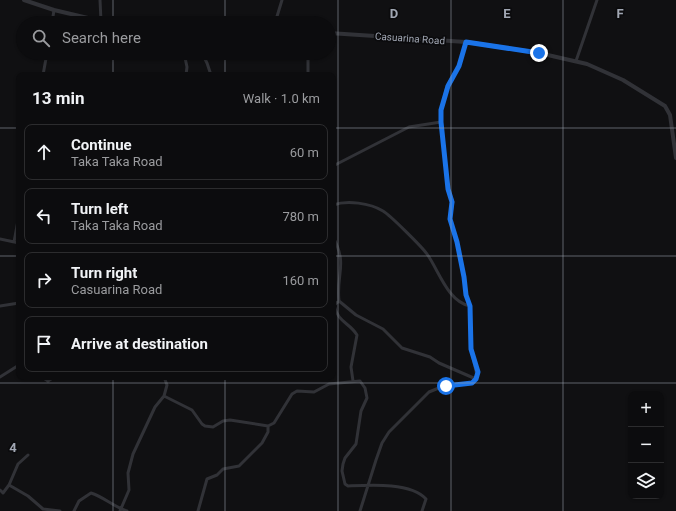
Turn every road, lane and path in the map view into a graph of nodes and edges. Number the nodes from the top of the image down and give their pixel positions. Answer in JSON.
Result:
{"nodes":[{"id":1,"x":24,"y":0,"type":"edge"},
{"id":2,"x":100,"y":0,"type":"edge"},
{"id":3,"x":282,"y":0,"type":"edge"},
{"id":4,"x":597,"y":0,"type":"edge"},
{"id":5,"x":54,"y":10,"type":"junction"},
{"id":6,"x":53,"y":16,"type":"edge"},
{"id":7,"x":80,"y":16,"type":"edge"},
{"id":8,"x":101,"y":16,"type":"edge"},
{"id":9,"x":277,"y":16,"type":"edge"},
{"id":10,"x":336,"y":33,"type":"edge"},
{"id":11,"x":466,"y":42,"type":"junction"},
{"id":12,"x":46,"y":60,"type":"edge"},
{"id":13,"x":186,"y":60,"type":"edge"},
{"id":14,"x":206,"y":60,"type":"edge"},
{"id":15,"x":308,"y":60,"type":"edge"},
{"id":16,"x":576,"y":60,"type":"junction"},
{"id":17,"x":44,"y":72,"type":"edge"},
{"id":18,"x":186,"y":72,"type":"edge"},
{"id":19,"x":210,"y":72,"type":"edge"},
{"id":20,"x":308,"y":72,"type":"edge"},
{"id":21,"x":441,"y":122,"type":"junction"},
{"id":22,"x":676,"y":158,"type":"edge"},
{"id":23,"x":336,"y":164,"type":"edge"},
{"id":24,"x":336,"y":205,"type":"edge"},
{"id":25,"x":16,"y":231,"type":"edge"},
{"id":26,"x":0,"y":239,"type":"edge"},
{"id":27,"x":14,"y":242,"type":"joint"},
{"id":28,"x":336,"y":243,"type":"edge"},
{"id":29,"x":339,"y":301,"type":"junction"},
{"id":30,"x":16,"y":303,"type":"edge"},
{"id":31,"x":336,"y":303,"type":"edge"},
{"id":32,"x":0,"y":306,"type":"edge"},
{"id":33,"x":470,"y":306,"type":"junction"},
{"id":34,"x":336,"y":313,"type":"edge"},
{"id":35,"x":16,"y":367,"type":"edge"},
{"id":36,"x":0,"y":377,"type":"edge"},
{"id":37,"x":476,"y":379,"type":"junction"},
{"id":38,"x":165,"y":380,"type":"edge"},
{"id":39,"x":353,"y":381,"type":"junction"},
{"id":40,"x":164,"y":396,"type":"junction"},
{"id":41,"x":268,"y":426,"type":"junction"},
{"id":42,"x":28,"y":456,"type":"dead end"},
{"id":43,"x":9,"y":485,"type":"junction"},
{"id":44,"x":369,"y":485,"type":"junction"},
{"id":45,"x":0,"y":490,"type":"edge"},
{"id":46,"x":120,"y":510,"type":"edge"},
{"id":47,"x":60,"y":511,"type":"edge"},
{"id":48,"x":74,"y":511,"type":"edge"},
{"id":49,"x":127,"y":511,"type":"edge"},
{"id":50,"x":198,"y":511,"type":"edge"},
{"id":51,"x":360,"y":511,"type":"edge"},
{"id":52,"x":422,"y":511,"type":"edge"}],
"edges":[{"from":1,"to":5,"type":"street"},
{"from":2,"to":8,"type":"street"},
{"from":3,"to":9,"type":"street"},
{"from":4,"to":16,"type":"street"},
{"from":5,"to":6,"type":"street"},
{"from":5,"to":7,"type":"street"},
{"from":10,"to":11,"type":"street","name":"Casuarina Road"},
{"from":11,"to":16,"type":"street","name":"Casuarina Road"},
{"from":11,"to":21,"type":"street"},
{"from":12,"to":17,"type":"street"},
{"from":13,"to":18,"type":"street"},
{"from":14,"to":19,"type":"street"},
{"from":15,"to":20,"type":"street"},
{"from":16,"to":22,"type":"street","name":"Casuarina Road"},
{"from":21,"to":23,"type":"street"},
{"from":21,"to":33,"type":"street"},
{"from":24,"to":33,"type":"street"},
{"from":25,"to":27,"type":"street"},
{"from":26,"to":27,"type":"street"},
{"from":28,"to":29,"type":"street"},
{"from":29,"to":31,"type":"street"},
{"from":29,"to":37,"type":"street"},
{"from":30,"to":32,"type":"street"},
{"from":33,"to":37,"type":"street"},
{"from":34,"to":39,"type":"street"},
{"from":35,"to":36,"type":"street"},
{"from":37,"to":44,"type":"street"},
{"from":38,"to":40,"type":"street"},
{"from":39,"to":41,"type":"street"},
{"from":39,"to":44,"type":"street"},
{"from":40,"to":41,"type":"street"},
{"from":40,"to":46,"type":"street"},
{"from":41,"to":50,"type":"street"},
{"from":42,"to":43,"type":"street"},
{"from":43,"to":45,"type":"street"},
{"from":43,"to":47,"type":"street"},
{"from":44,"to":51,"type":"street"},
{"from":44,"to":52,"type":"street"},
{"from":46,"to":48,"type":"street"},
{"from":46,"to":49,"type":"street"}]}
